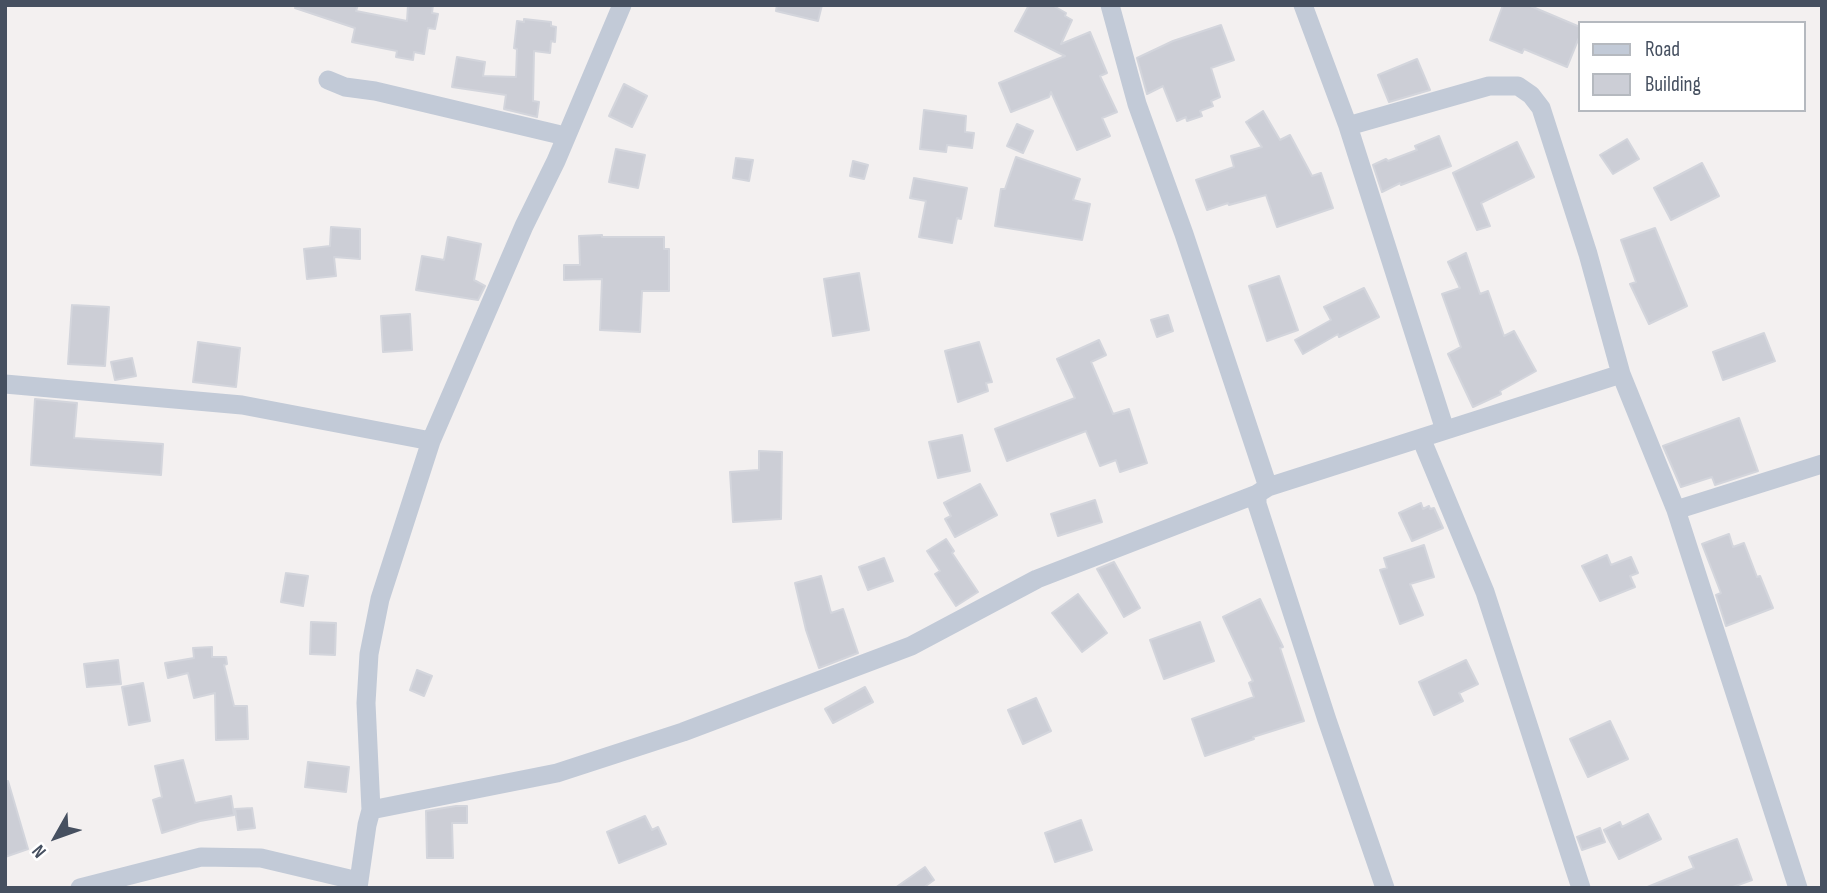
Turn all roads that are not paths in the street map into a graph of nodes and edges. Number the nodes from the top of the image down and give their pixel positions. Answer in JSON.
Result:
{"nodes":[{"id":1,"x":622,"y":5,"type":"edge"},
{"id":2,"x":1303,"y":5,"type":"edge"},
{"id":3,"x":1117,"y":7,"type":"edge"},
{"id":4,"x":328,"y":80,"type":"dead end"},
{"id":5,"x":1348,"y":126,"type":"junction"},
{"id":6,"x":565,"y":136,"type":"junction"},
{"id":7,"x":1621,"y":374,"type":"junction"},
{"id":8,"x":5,"y":384,"type":"edge"},
{"id":9,"x":1445,"y":430,"type":"junction"},
{"id":10,"x":1421,"y":438,"type":"junction"},
{"id":11,"x":431,"y":442,"type":"junction"},
{"id":12,"x":1822,"y":464,"type":"edge"},
{"id":13,"x":1262,"y":490,"type":"junction"},
{"id":14,"x":1676,"y":510,"type":"junction"},
{"id":15,"x":371,"y":810,"type":"junction"},
{"id":16,"x":358,"y":885,"type":"edge"},
{"id":17,"x":80,"y":888,"type":"edge"},
{"id":18,"x":1385,"y":888,"type":"edge"},
{"id":19,"x":1581,"y":888,"type":"edge"},
{"id":20,"x":1798,"y":888,"type":"edge"}],
"edges":[{"from":1,"to":6,"type":"street"},
{"from":2,"to":5,"type":"street"},
{"from":3,"to":13,"type":"street"},
{"from":4,"to":6,"type":"street"},
{"from":5,"to":7,"type":"street"},
{"from":5,"to":9,"type":"street"},
{"from":6,"to":11,"type":"street"},
{"from":7,"to":9,"type":"street"},
{"from":7,"to":14,"type":"street"},
{"from":8,"to":11,"type":"street"},
{"from":9,"to":10,"type":"street"},
{"from":10,"to":13,"type":"street"},
{"from":10,"to":19,"type":"street"},
{"from":11,"to":15,"type":"street"},
{"from":12,"to":14,"type":"street"},
{"from":13,"to":15,"type":"street"},
{"from":13,"to":18,"type":"street"},
{"from":14,"to":20,"type":"street"},
{"from":15,"to":16,"type":"street"},
{"from":16,"to":17,"type":"street"}]}
